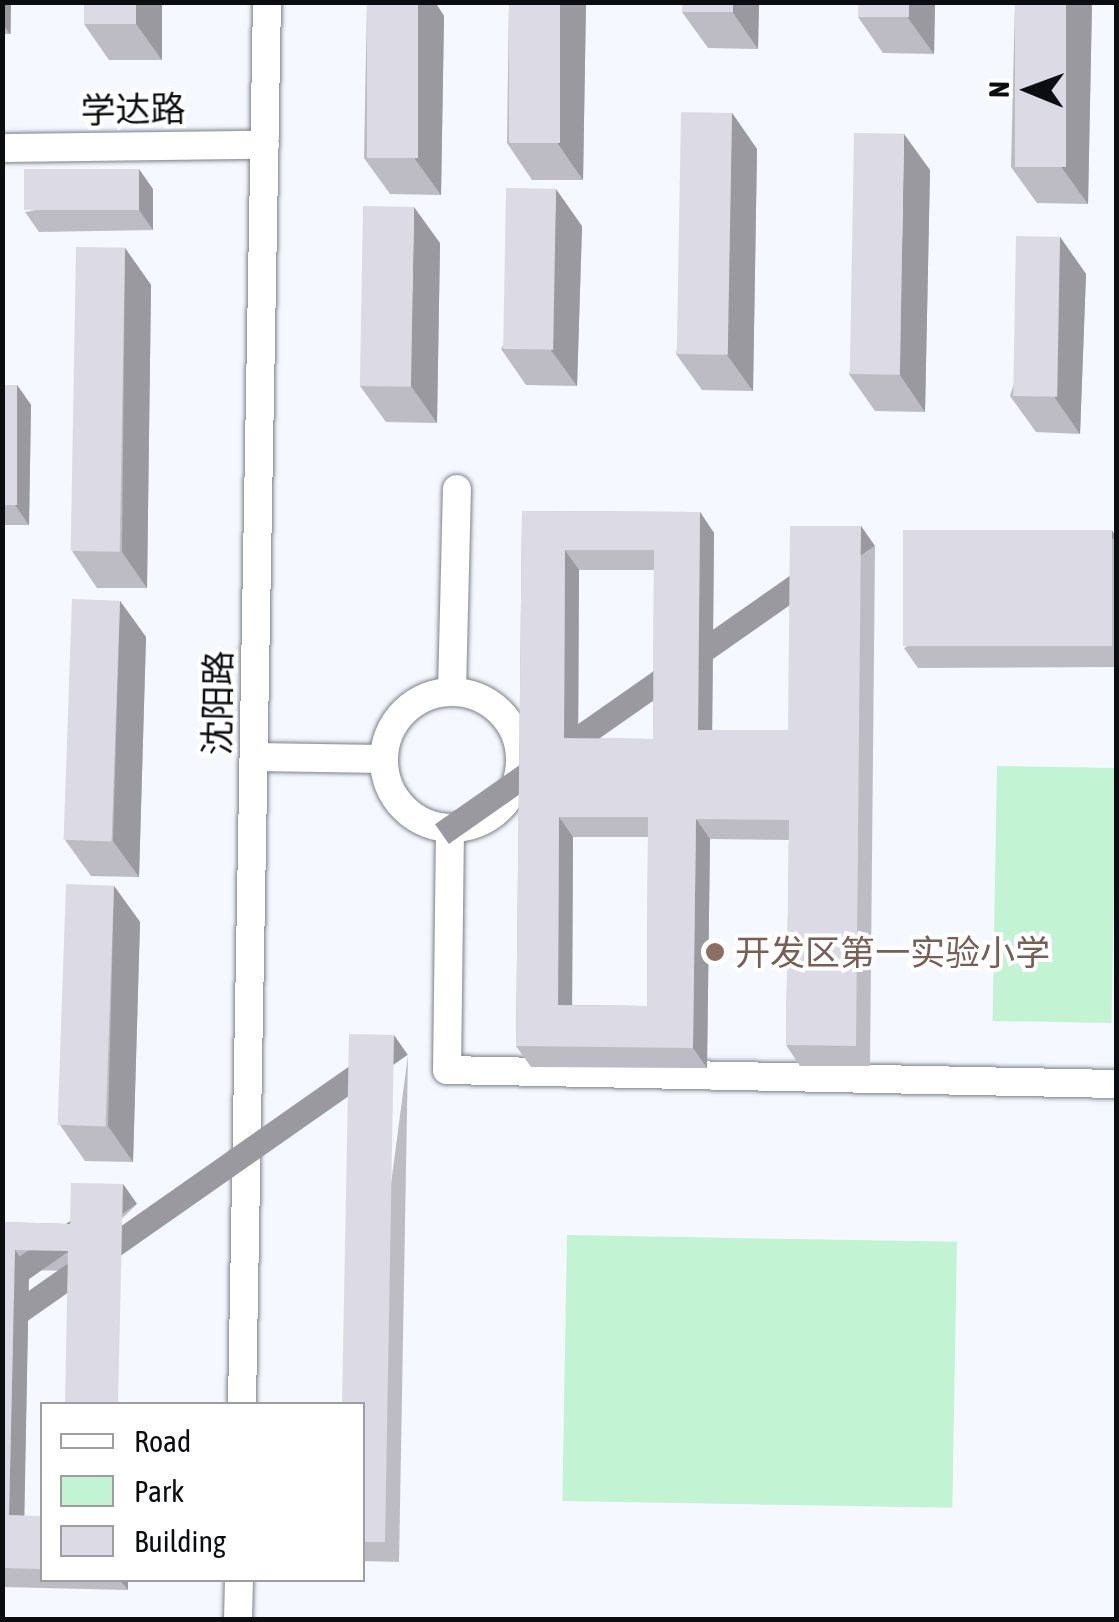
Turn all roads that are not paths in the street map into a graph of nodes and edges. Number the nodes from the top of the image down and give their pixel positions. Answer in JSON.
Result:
{"nodes":[{"id":1,"x":267,"y":2,"type":"edge"},
{"id":2,"x":265,"y":145,"type":"junction"},
{"id":3,"x":2,"y":148,"type":"edge"},
{"id":4,"x":457,"y":489,"type":"dead end"},
{"id":5,"x":452,"y":691,"type":"junction"},
{"id":6,"x":254,"y":757,"type":"junction"},
{"id":7,"x":384,"y":759,"type":"junction"},
{"id":8,"x":450,"y":829,"type":"junction"},
{"id":9,"x":1116,"y":1084,"type":"edge"},
{"id":10,"x":242,"y":1402,"type":"edge"},
{"id":11,"x":239,"y":1582,"type":"edge"},
{"id":12,"x":238,"y":1620,"type":"edge"}],
"edges":[{"from":1,"to":2,"type":"street","name":"沈阳路"},
{"from":2,"to":3,"type":"street","name":"学达路"},
{"from":2,"to":6,"type":"street","name":"沈阳路"},
{"from":4,"to":5,"type":"street"},
{"from":5,"to":7,"type":"street"},
{"from":5,"to":8,"type":"street"},
{"from":6,"to":7,"type":"street"},
{"from":6,"to":10,"type":"street","name":"沈阳路"},
{"from":7,"to":8,"type":"street"},
{"from":8,"to":9,"type":"street"},
{"from":11,"to":12,"type":"street"}]}
